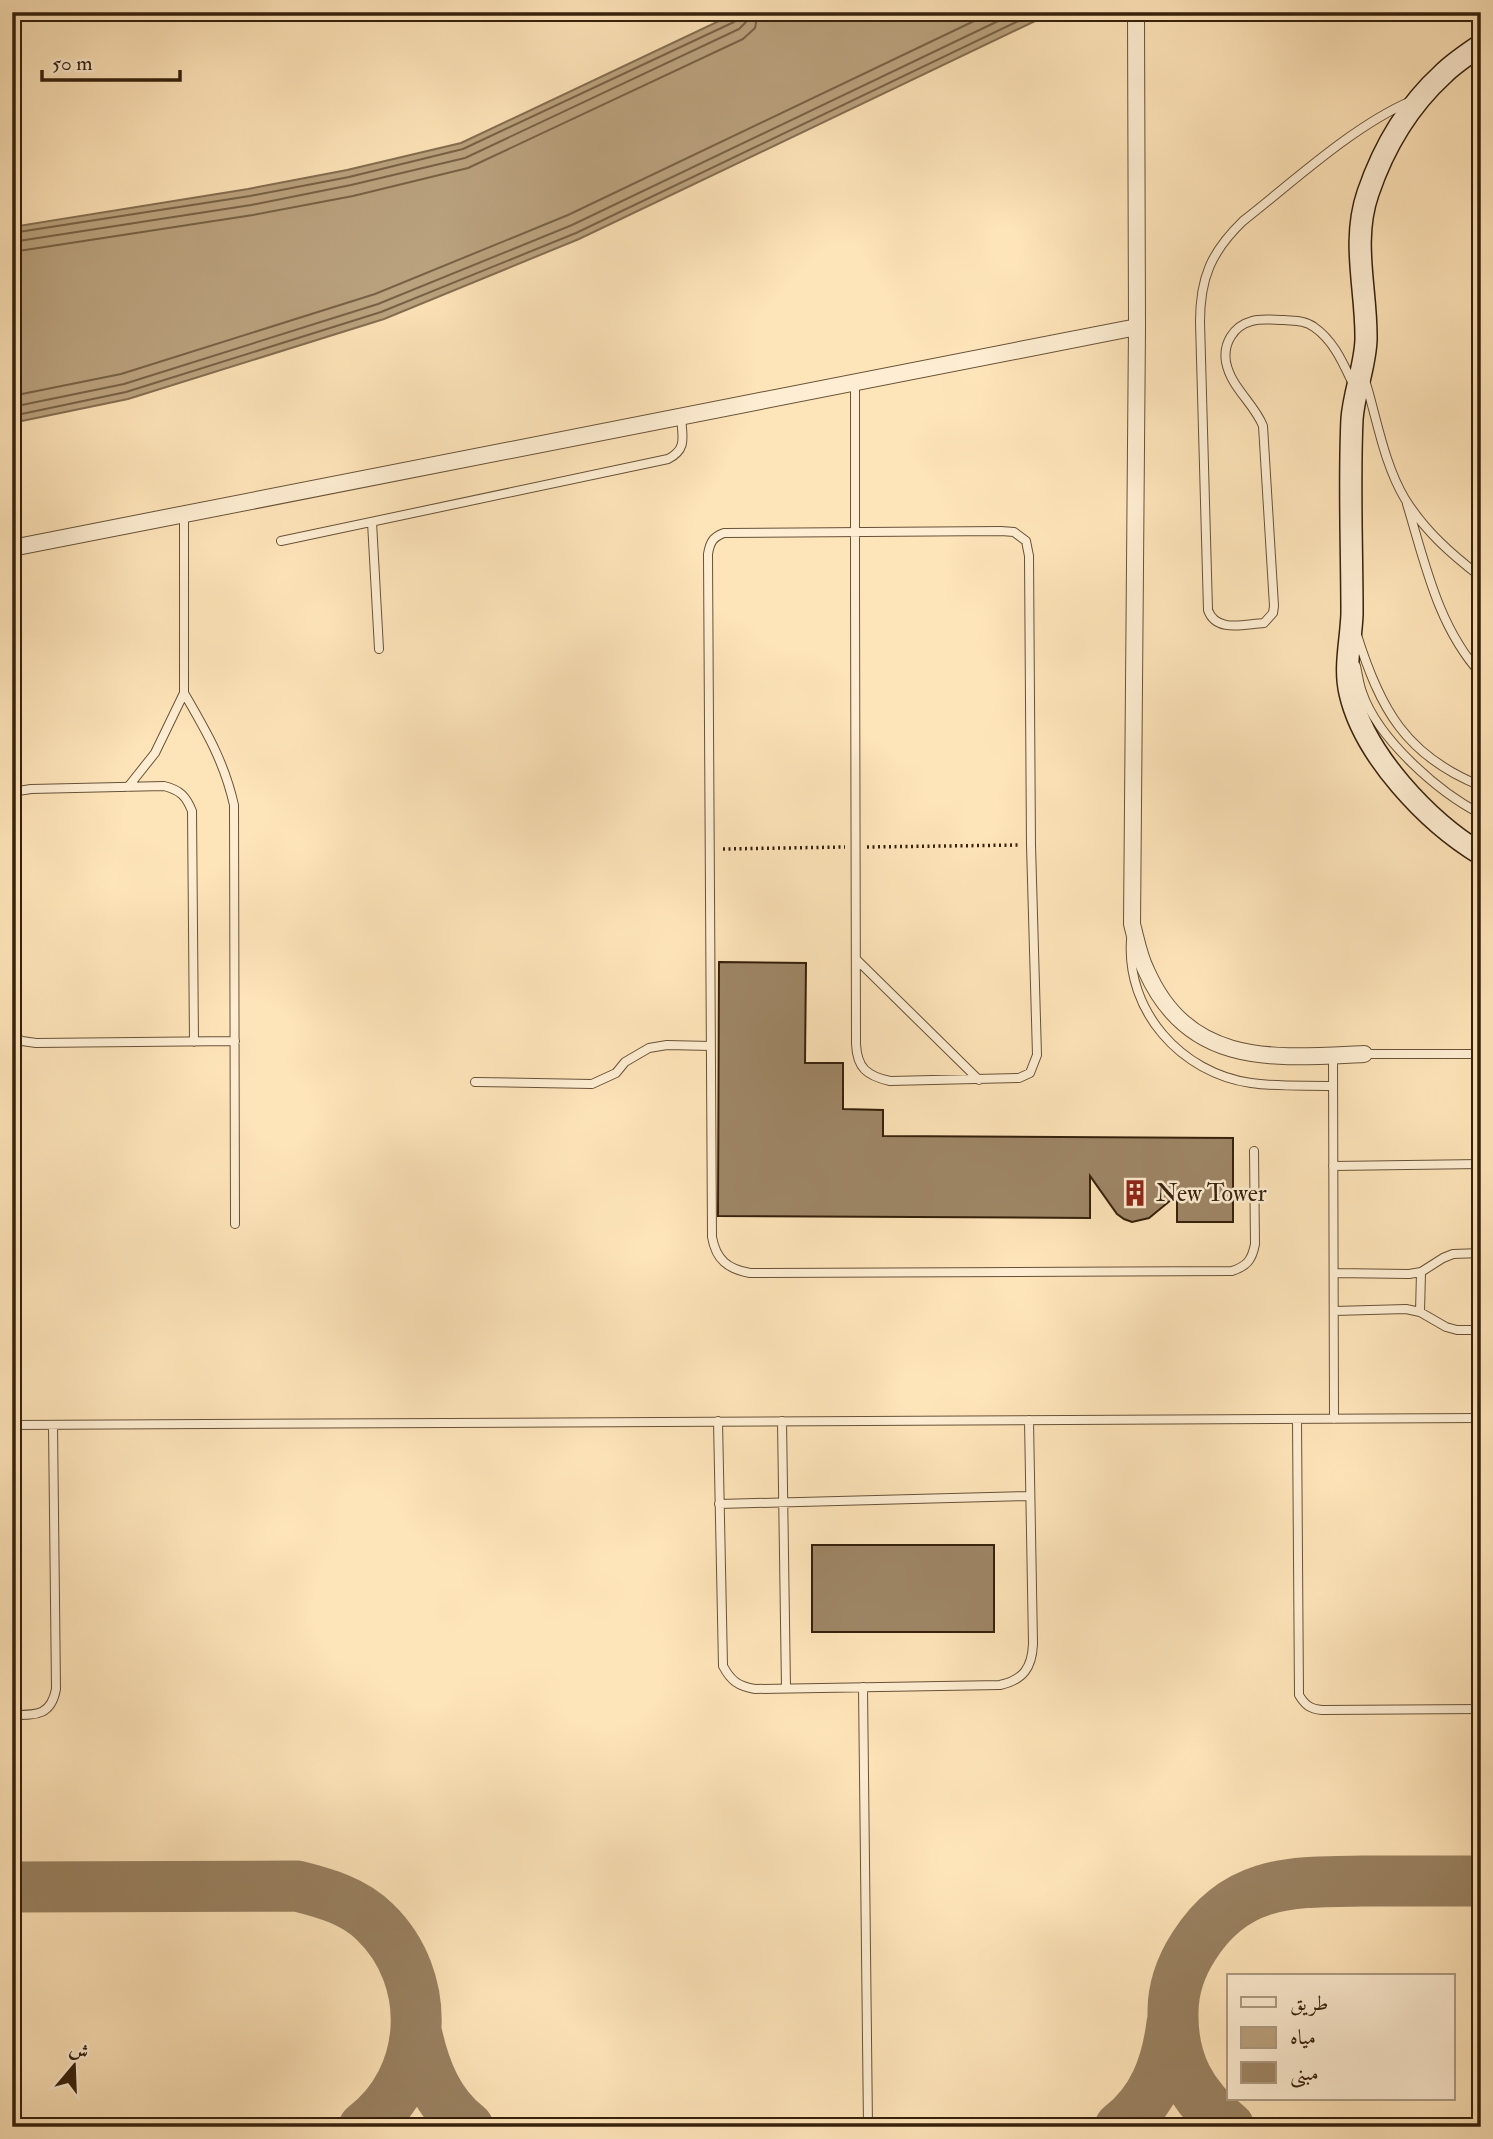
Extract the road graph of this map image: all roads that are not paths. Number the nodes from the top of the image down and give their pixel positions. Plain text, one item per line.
1 (1136, 12) edge
2 (1481, 45) edge
3 (1421, 97) junction
4 (1137, 327) junction
5 (1360, 380) junction
6 (855, 382) junction
7 (681, 416) junction
8 (1405, 498) junction
9 (184, 514) junction
10 (372, 522) junction
11 (855, 532) junction
12 (281, 541) dead end
13 (12, 548) edge
14 (1481, 576) edge
15 (1351, 629) junction
16 (379, 649) dead end
17 (1481, 674) edge
18 (184, 693) junction
19 (1409, 740) junction
20 (1399, 750) junction
21 (1481, 786) edge
22 (128, 787) junction
23 (12, 796) edge
24 (1481, 814) edge
25 (1481, 854) edge
26 (1132, 923) junction
27 (856, 959) junction
28 (12, 1035) edge
29 (235, 1041) junction
30 (194, 1042) junction
31 (711, 1046) junction
32 (1364, 1054) joint
33 (1481, 1054) edge
34 (1333, 1055) junction
35 (979, 1080) junction
36 (475, 1082) dead end
37 (1332, 1086) junction
38 (1254, 1151) dead end
39 (1481, 1164) edge
40 (1334, 1166) junction
41 (235, 1224) dead end
42 (1481, 1253) edge
43 (1421, 1272) junction
44 (1334, 1273) junction
45 (1334, 1311) junction
46 (1420, 1312) junction
47 (1481, 1330) edge
48 (1481, 1418) edge
49 (1334, 1419) junction
50 (1029, 1420) junction
51 (1297, 1420) junction
52 (718, 1421) junction
53 (782, 1421) junction
54 (12, 1425) edge
55 (53, 1425) junction
56 (1030, 1496) junction
57 (783, 1502) junction
58 (719, 1504) junction
59 (863, 1687) junction
60 (786, 1688) junction
61 (1481, 1709) edge
62 (12, 1715) edge
63 (868, 2127) edge

1 - 4 street
2 - 3 street
3 - 5 street
3 - 5 lane
4 - 6 street
4 - 26 street
5 - 8 lane
5 - 15 street
6 - 7 street
6 - 11 lane
7 - 9 street
7 - 10 lane
8 - 14 lane
8 - 17 lane
9 - 13 street
9 - 18 lane
10 - 12 lane
10 - 16 lane
11 - 27 lane
11 - 31 lane
11 - 35 lane
15 - 19 lane
15 - 20 lane
15 - 25 street
18 - 22 lane
18 - 29 lane
19 - 20 lane
19 - 21 lane
20 - 24 lane
22 - 23 lane
22 - 30 lane
26 - 34 street
26 - 37 lane
27 - 35 lane
27 - 35 lane
28 - 30 lane
29 - 30 lane
29 - 41 lane
31 - 36 lane
31 - 38 lane
32 - 33 lane
32 - 34 street
34 - 37 lane
37 - 40 lane
39 - 40 lane
40 - 44 lane
42 - 43 lane
43 - 44 lane
43 - 46 lane
44 - 45 lane
45 - 46 lane
45 - 49 lane
46 - 47 lane
48 - 49 lane
49 - 51 lane
50 - 51 lane
50 - 53 lane
50 - 56 lane
51 - 61 lane
52 - 53 lane
52 - 55 lane
52 - 58 lane
53 - 57 lane
54 - 55 lane
55 - 62 lane
56 - 57 lane
56 - 59 lane
57 - 58 lane
57 - 60 lane
58 - 60 lane
59 - 60 lane
59 - 63 lane

